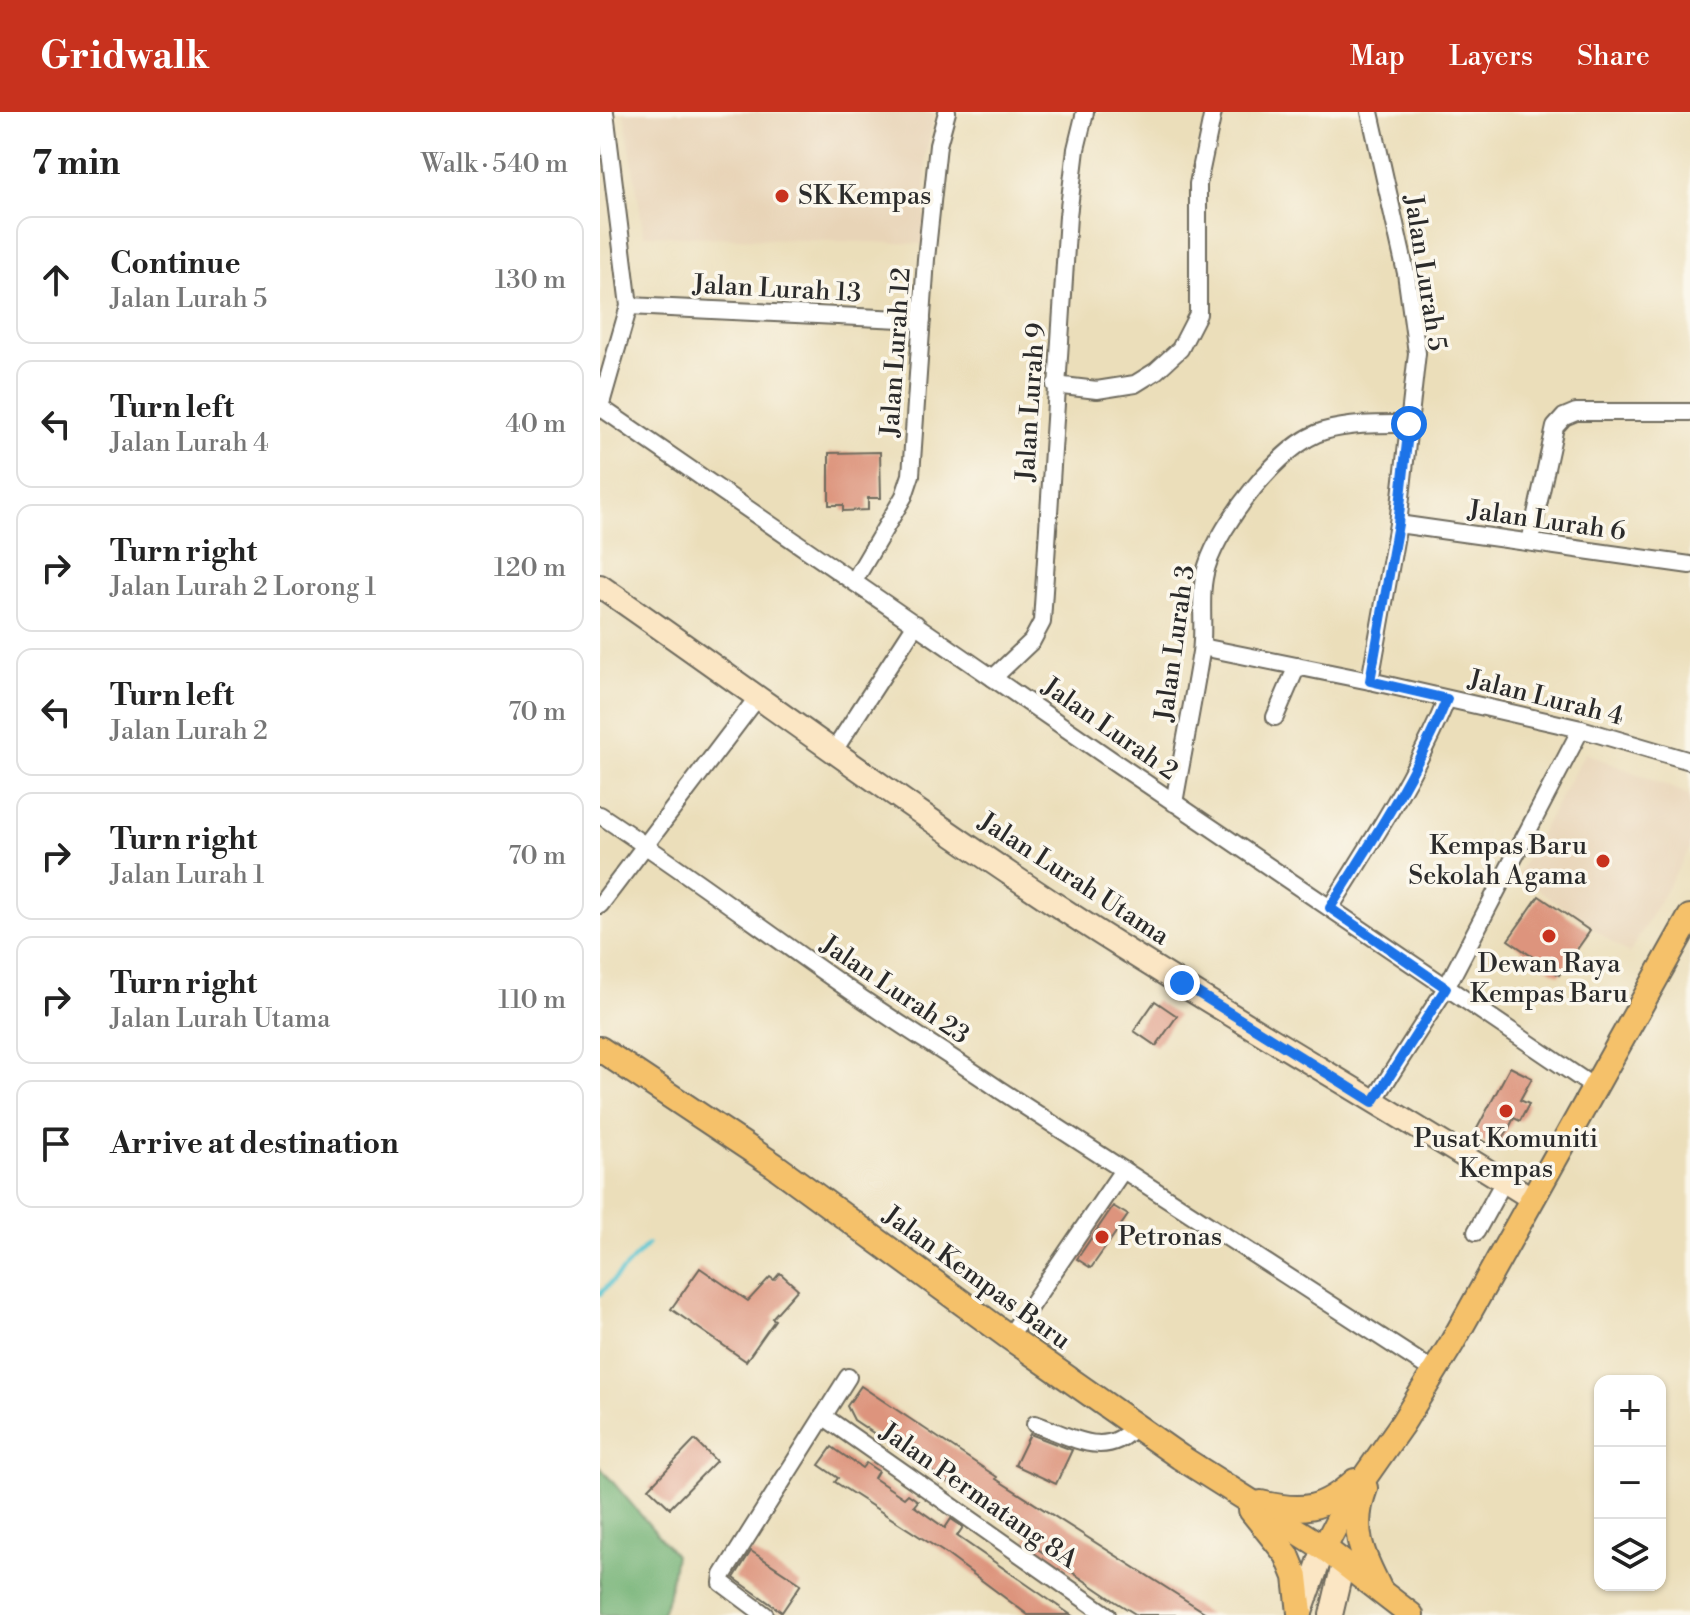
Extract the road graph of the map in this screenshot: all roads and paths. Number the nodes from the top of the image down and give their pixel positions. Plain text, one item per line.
1 (605, 112) edge
2 (947, 112) edge
3 (1085, 112) edge
4 (1213, 112) edge
5 (1370, 112) edge
6 (629, 306) junction
7 (922, 320) junction
8 (1055, 385) junction
9 (600, 407) edge
10 (1690, 412) edge
11 (1409, 424) junction
12 (1398, 524) junction
13 (1530, 542) junction
14 (1690, 565) edge
15 (854, 581) junction
16 (600, 586) edge
17 (916, 624) junction
18 (1202, 647) junction
19 (1297, 666) junction
20 (993, 678) junction
21 (1370, 681) junction
22 (757, 698) junction
23 (1447, 699) junction
24 (1275, 717) dead end
25 (1581, 729) junction
26 (833, 752) junction
27 (1690, 761) edge
28 (1174, 803) junction
29 (600, 815) edge
30 (645, 844) junction
31 (600, 905) edge
32 (1330, 908) junction
33 (1690, 917) edge
34 (1446, 988) junction
35 (600, 1049) edge
36 (1595, 1088) junction
37 (1373, 1102) junction
38 (1123, 1170) junction
39 (1504, 1181) junction
40 (1531, 1198) junction
41 (1476, 1232) dead end
42 (1009, 1337) junction
43 (1435, 1372) junction
44 (848, 1377) dead end
45 (823, 1416) junction
46 (1035, 1424) dead end
47 (1135, 1426) junction
48 (1374, 1463) junction
49 (1243, 1499) junction
50 (1333, 1556) junction
51 (1381, 1593) junction
52 (1300, 1614) edge
53 (765, 1615) edge
54 (1107, 1615) edge
55 (1331, 1615) edge
56 (1411, 1615) edge

1 - 6 street
2 - 7 street, Jalan Lurah 12
3 - 8 street, Jalan Lurah 9
4 - 8 street
5 - 11 street, Jalan Lurah 5
6 - 7 street, Jalan Lurah 13
6 - 9 street
7 - 15 street, Jalan Lurah 12
8 - 20 street, Jalan Lurah 9
9 - 15 street, Jalan Lurah 2
10 - 13 street
11 - 12 street, Jalan Lurah 5
11 - 18 street, Jalan Lurah 3
12 - 13 street, Jalan Lurah 6
12 - 21 street, Jalan Lurah 5
13 - 14 street, Jalan Lurah 6
15 - 17 street, Jalan Lurah 2
16 - 22 street, Jalan Lurah Utama
17 - 20 street, Jalan Lurah 2
17 - 26 street
18 - 19 street, Jalan Lurah 4
18 - 28 street, Jalan Lurah 3
19 - 21 street, Jalan Lurah 4
19 - 24 street
20 - 28 street, Jalan Lurah 2
21 - 23 street, Jalan Lurah 4
22 - 26 street, Jalan Lurah Utama
22 - 30 street
23 - 25 street, Jalan Lurah 4
23 - 32 street
25 - 27 street, Jalan Lurah 4
25 - 34 street
26 - 37 street, Jalan Lurah Utama
28 - 32 street, Jalan Lurah 2
29 - 30 street, Jalan Lurah 23
30 - 31 street
30 - 38 street, Jalan Lurah 23
32 - 34 street, Jalan Lurah 2
33 - 36 main road
34 - 36 street, Jalan Lurah 2
34 - 37 street
35 - 42 main road, Jalan Kempas Baru
36 - 40 main road
37 - 39 street, Jalan Lurah Utama
38 - 42 street
38 - 43 street, Jalan Lurah 23
39 - 40 street, Jalan Lurah Utama
39 - 41 street
40 - 43 main road
42 - 47 main road, Jalan Kempas Baru
43 - 48 main road
44 - 45 street
45 - 53 street
45 - 54 street, Jalan Permatang 8A
46 - 47 street
47 - 49 main road, Jalan Kempas Baru
48 - 49 main road
48 - 50 main road
48 - 51 main road
49 - 50 main road, Jalan Kempas Baru
49 - 52 main road
50 - 51 main road, Jalan Kempas Baru
50 - 52 street
50 - 55 street
51 - 56 main road, Jalan Kempas Baru

